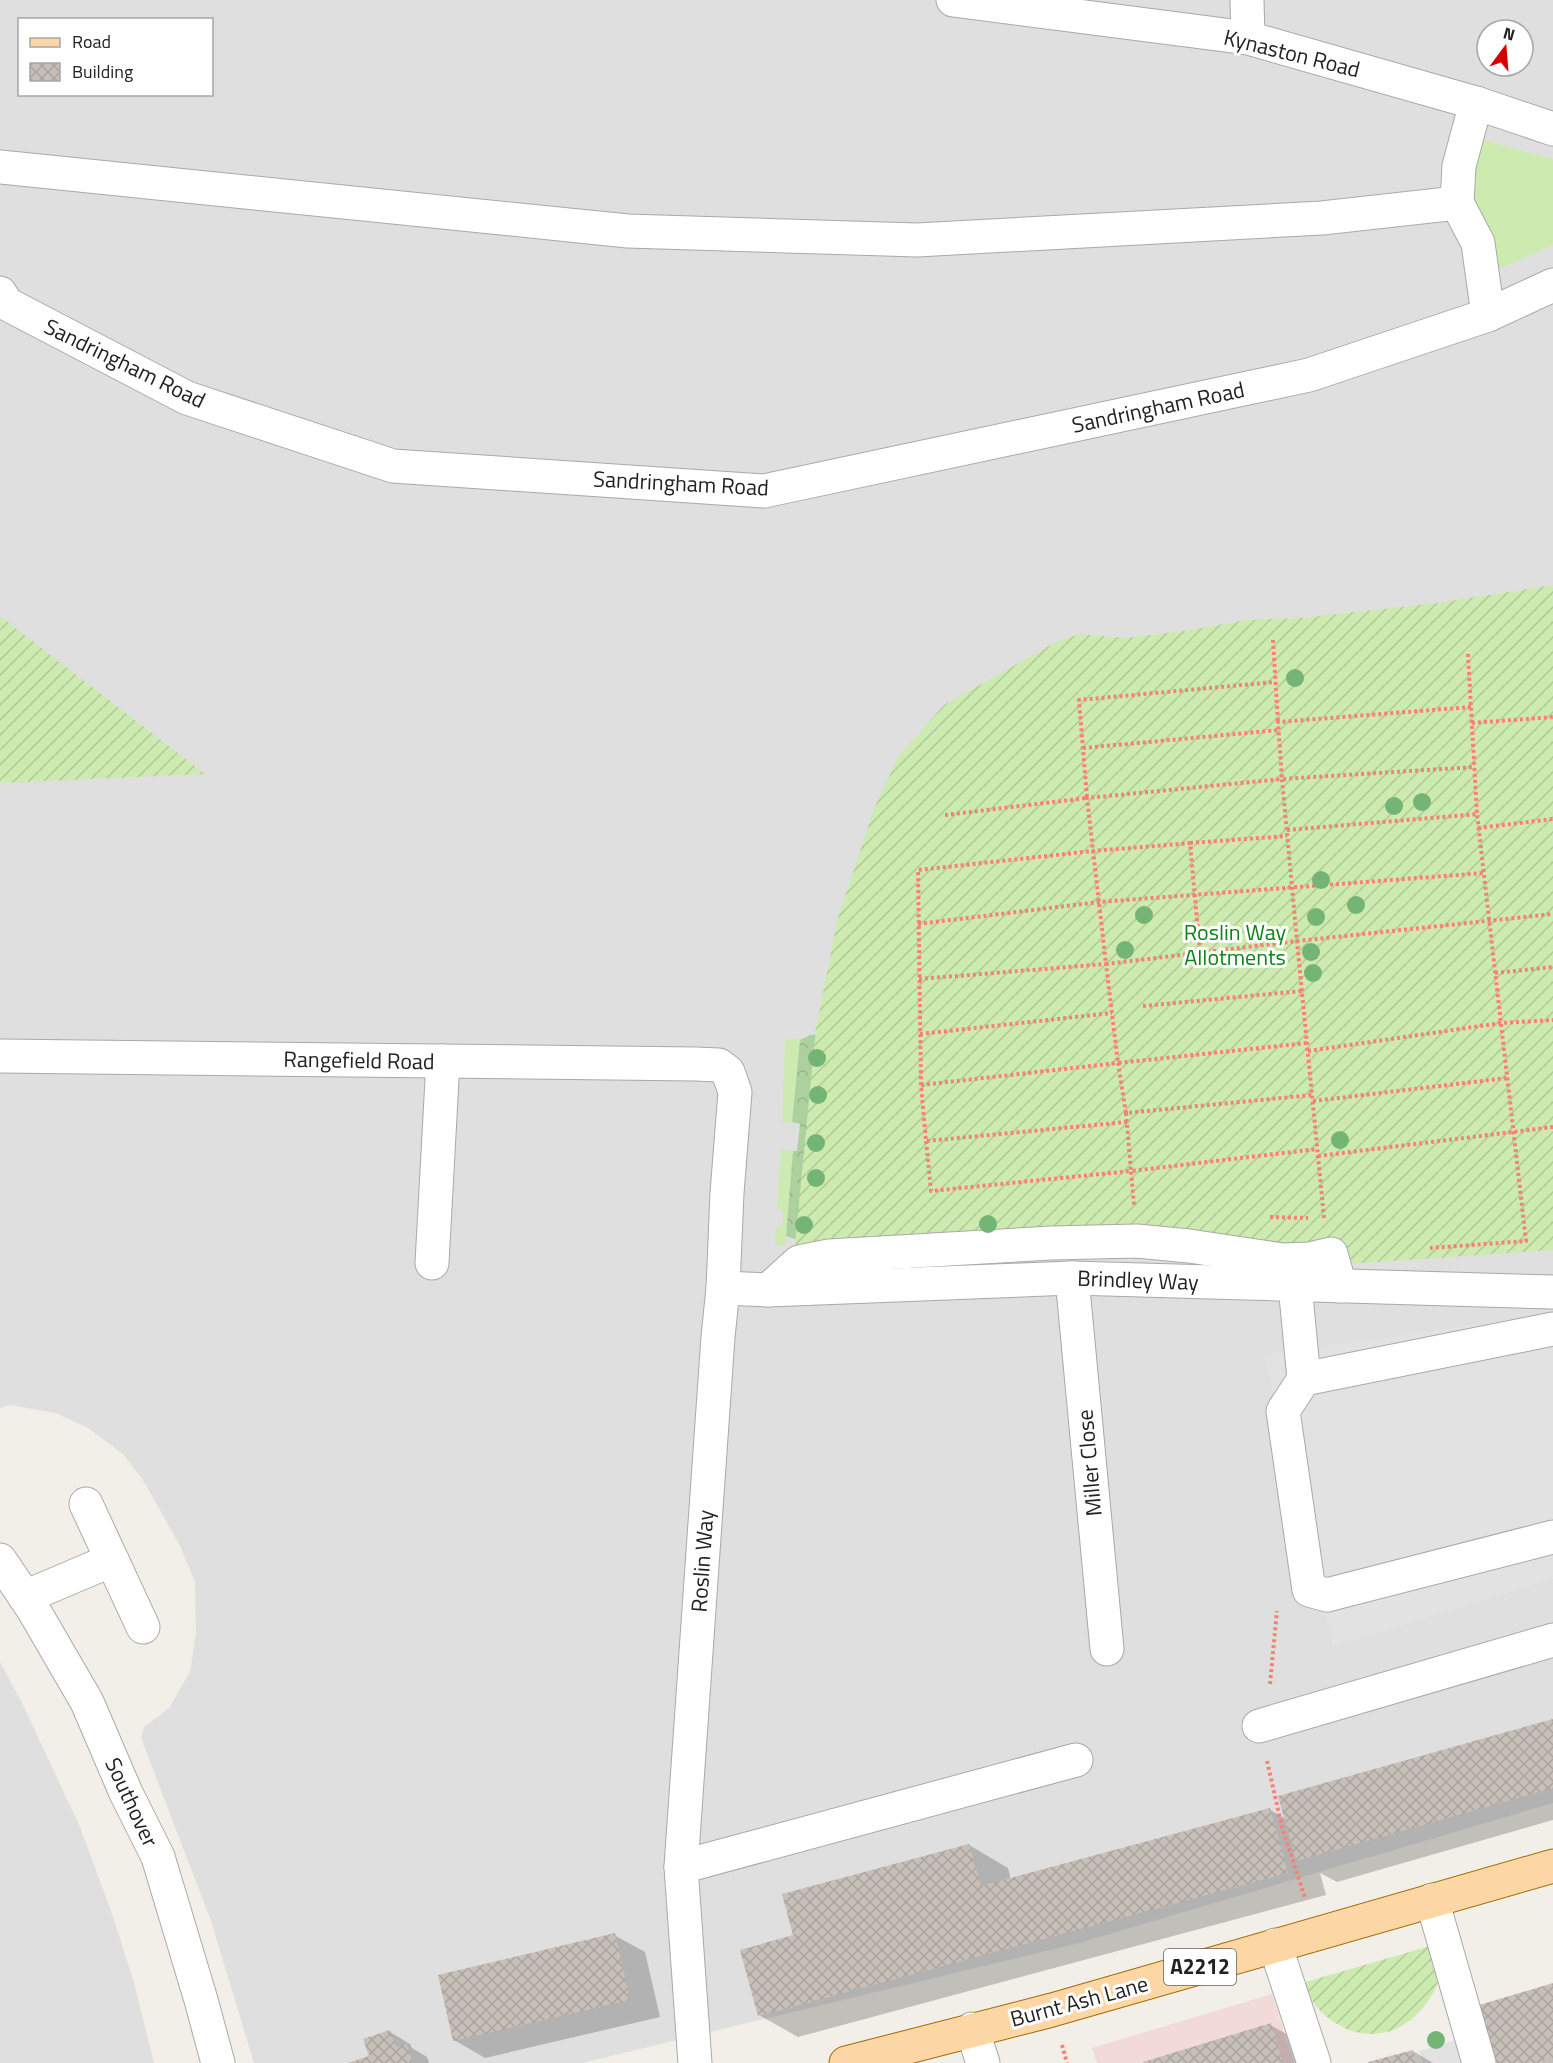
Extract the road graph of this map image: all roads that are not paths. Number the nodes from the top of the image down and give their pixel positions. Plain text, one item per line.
1 (952, 0) edge
2 (1247, 0) edge
3 (1248, 38) junction
4 (1476, 103) junction
5 (1553, 129) edge
6 (0, 167) edge
7 (1457, 203) junction
8 (1553, 285) edge
9 (0, 293) edge
10 (1488, 315) junction
11 (0, 1056) edge
12 (443, 1061) junction
13 (719, 1065) joint
14 (432, 1263) dead end
15 (1072, 1278) junction
16 (1295, 1285) junction
17 (1340, 1286) junction
18 (723, 1288) junction
19 (768, 1290) junction
20 (1553, 1292) edge
21 (1553, 1329) edge
22 (1304, 1379) junction
23 (86, 1504) dead end
24 (1553, 1537) edge
25 (0, 1560) edge
26 (112, 1560) junction
27 (25, 1597) junction
28 (143, 1627) dead end
29 (1553, 1640) edge
30 (1107, 1649) dead end
31 (1259, 1726) road end
32 (1076, 1760) dead end
33 (1553, 1866) edge
34 (681, 1867) junction
35 (1432, 1900) junction
36 (1275, 1945) junction
37 (972, 2030) junction
38 (218, 2063) edge
39 (695, 2063) edge
40 (846, 2063) edge
41 (983, 2063) edge
42 (1314, 2063) edge
43 (1479, 2063) edge

1 - 3 street, Kynaston Road
2 - 3 street
3 - 4 street, Kynaston Road
4 - 5 street, Kynaston Road
4 - 7 street
6 - 7 street
7 - 10 street
8 - 10 street, Sandringham Road
9 - 10 street, Sandringham Road
11 - 12 street, Rangefield Road
12 - 13 street, Rangefield Road
12 - 14 street
13 - 18 street, Roslin Way
15 - 16 street, Brindley Way
15 - 19 street, Brindley Way
15 - 30 street, Miller Close
16 - 17 street, Brindley Way
16 - 22 street
17 - 19 street
17 - 20 street, Brindley Way
18 - 19 street, Brindley Way
18 - 34 street, Roslin Way
21 - 22 street
22 - 24 street
23 - 26 street
25 - 27 street, Southover
26 - 27 street
26 - 28 street
27 - 38 street, Southover
29 - 31 street
32 - 34 street
33 - 35 main road, Burnt Ash Lane / A2212
34 - 39 street, Roslin Way
35 - 36 main road, Burnt Ash Lane / A2212
35 - 43 street
36 - 37 main road, Burnt Ash Lane / A2212
36 - 42 street
37 - 40 main road, Burnt Ash Lane / A2212
37 - 41 street

